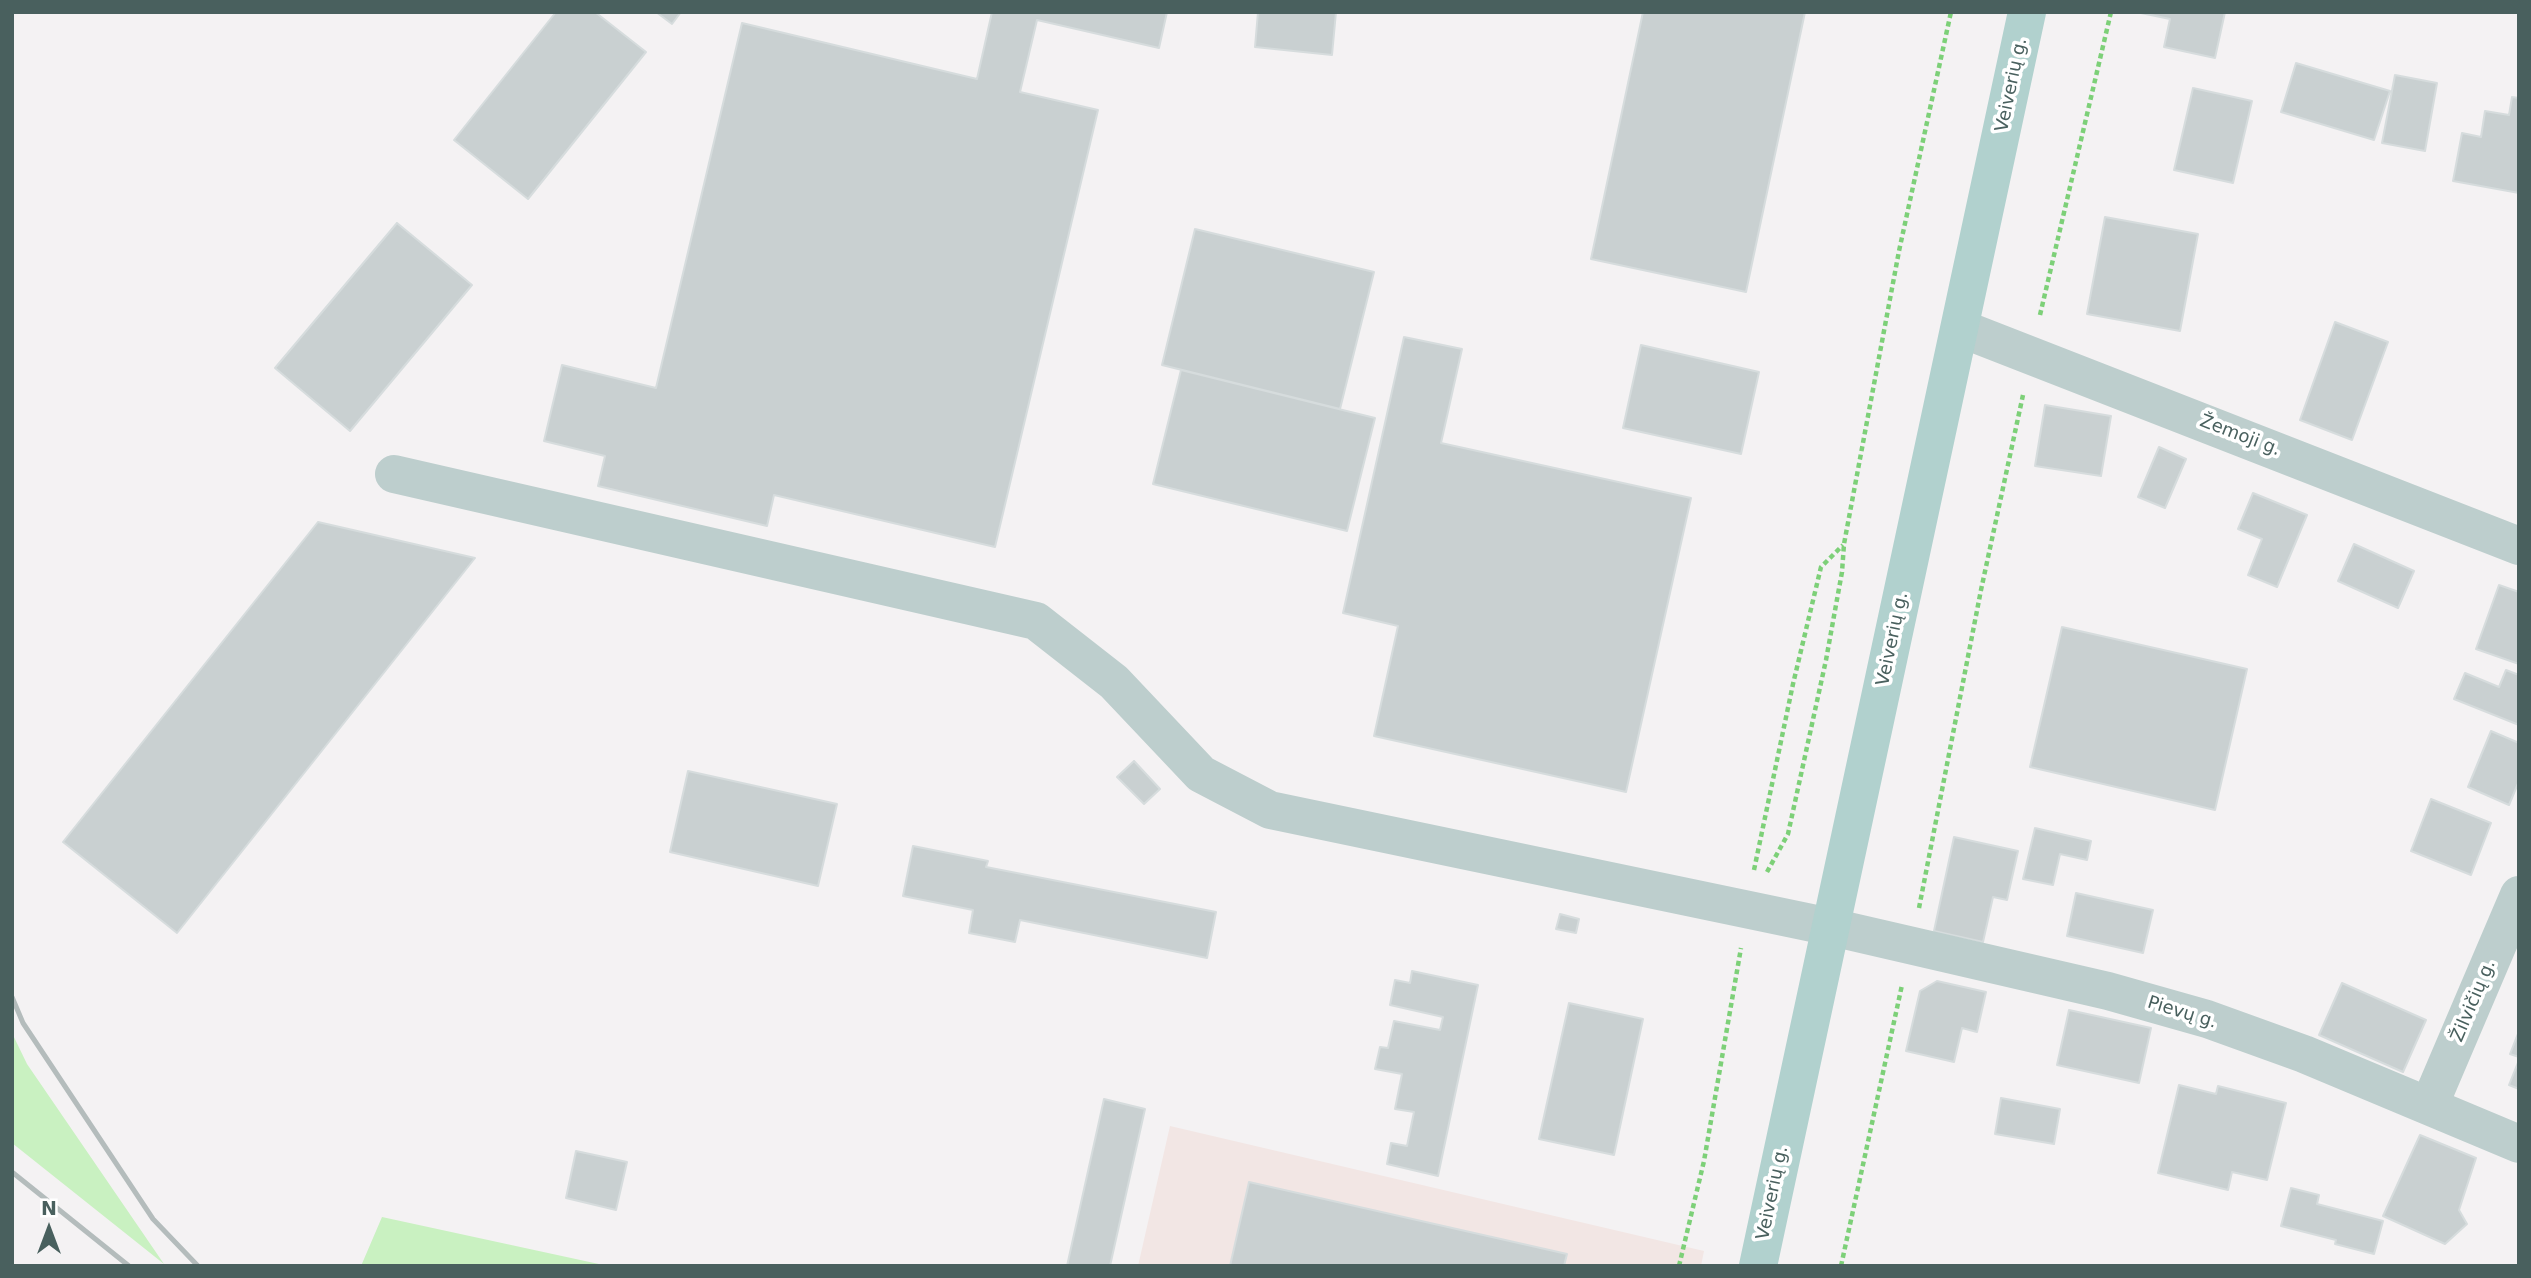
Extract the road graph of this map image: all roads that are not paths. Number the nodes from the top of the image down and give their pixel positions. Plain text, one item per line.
1 (2027, 12) edge
2 (1960, 328) junction
3 (394, 474) dead end
4 (2519, 546) edge
5 (2519, 895) edge
6 (1831, 927) junction
7 (2429, 1106) junction
8 (2519, 1144) edge
9 (1758, 1266) edge

1 - 2 main road, Veiverių g.
2 - 4 street, Žemoji g.
2 - 6 main road, Veiverių g.
3 - 6 street, Pievų g.
5 - 7 street, Žilvičių g.
6 - 7 street, Pievų g.
6 - 9 main road, Veiverių g.
7 - 8 street, Pievų g.

